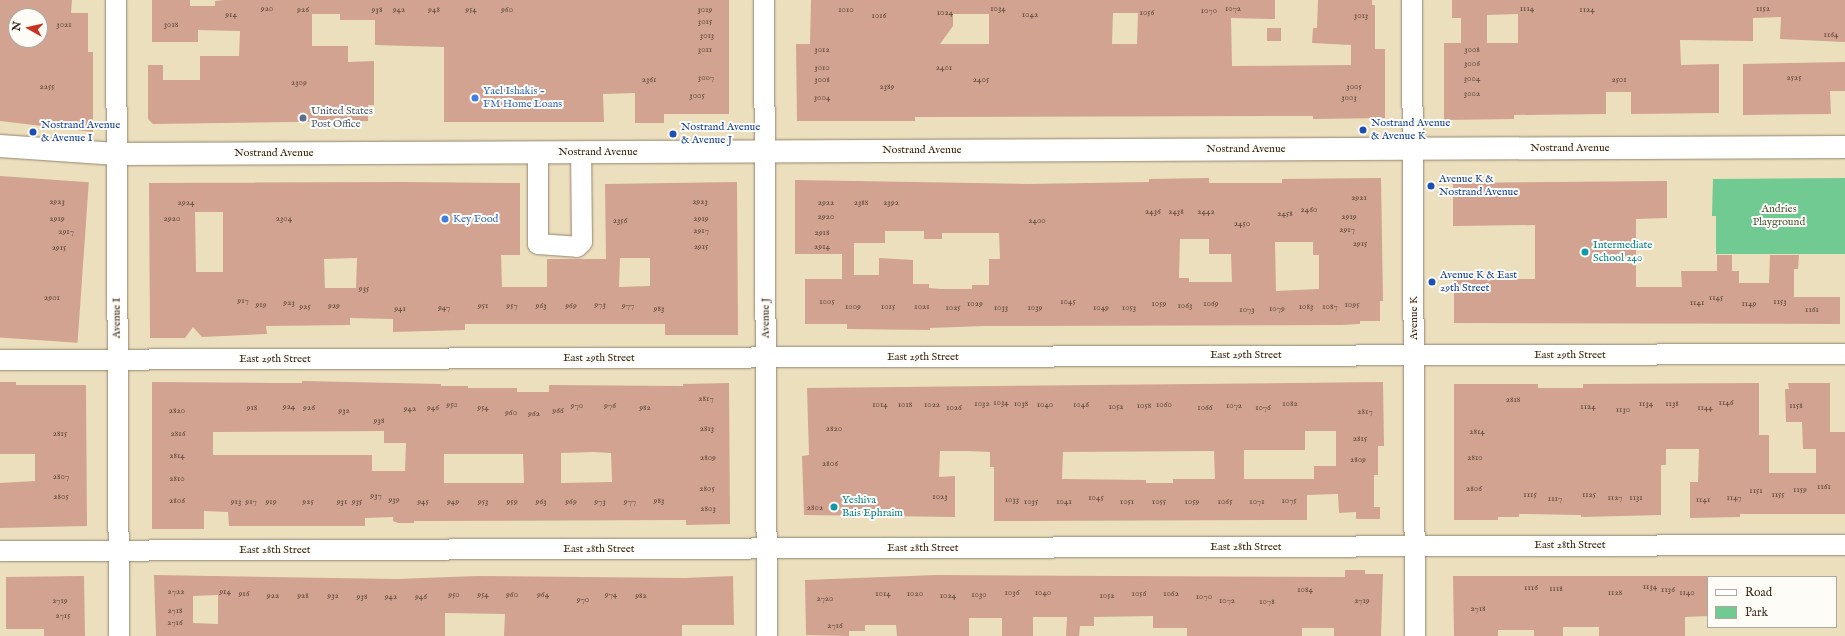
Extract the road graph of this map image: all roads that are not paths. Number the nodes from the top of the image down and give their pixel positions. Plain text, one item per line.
1 (116, 0) edge
2 (764, 0) edge
3 (1412, 0) edge
4 (0, 146) edge
5 (1845, 147) edge
6 (1413, 148) junction
7 (765, 151) junction
8 (538, 152) junction
9 (581, 152) junction
10 (117, 154) junction
11 (1845, 354) edge
12 (1414, 355) junction
13 (766, 357) junction
14 (118, 359) junction
15 (0, 360) edge
16 (1845, 545) edge
17 (1414, 546) junction
18 (766, 549) junction
19 (0, 551) edge
20 (118, 551) junction
21 (119, 636) edge
22 (766, 636) edge
23 (1415, 636) edge

1 - 10 street, Avenue I
2 - 7 street, Avenue J
3 - 6 street, Avenue K
4 - 10 main road, Nostrand Avenue
5 - 6 main road, Nostrand Avenue
6 - 7 main road, Nostrand Avenue
6 - 12 street, Avenue K
7 - 9 main road, Nostrand Avenue
7 - 13 street, Avenue J
8 - 9 main road, Nostrand Avenue
8 - 9 street
8 - 10 main road, Nostrand Avenue
10 - 14 street, Avenue I
11 - 12 street, East 29th Street
12 - 13 street, East 29th Street
12 - 17 street, Avenue K
13 - 14 street, East 29th Street
13 - 18 street, Avenue J
14 - 15 street, East 29th Street
14 - 20 street, Avenue I
16 - 17 street, East 28th Street
17 - 18 street, East 28th Street
17 - 23 street, Avenue K
18 - 20 street, East 28th Street
18 - 22 street, Avenue J
19 - 20 street, East 28th Street
20 - 21 street, Avenue I

